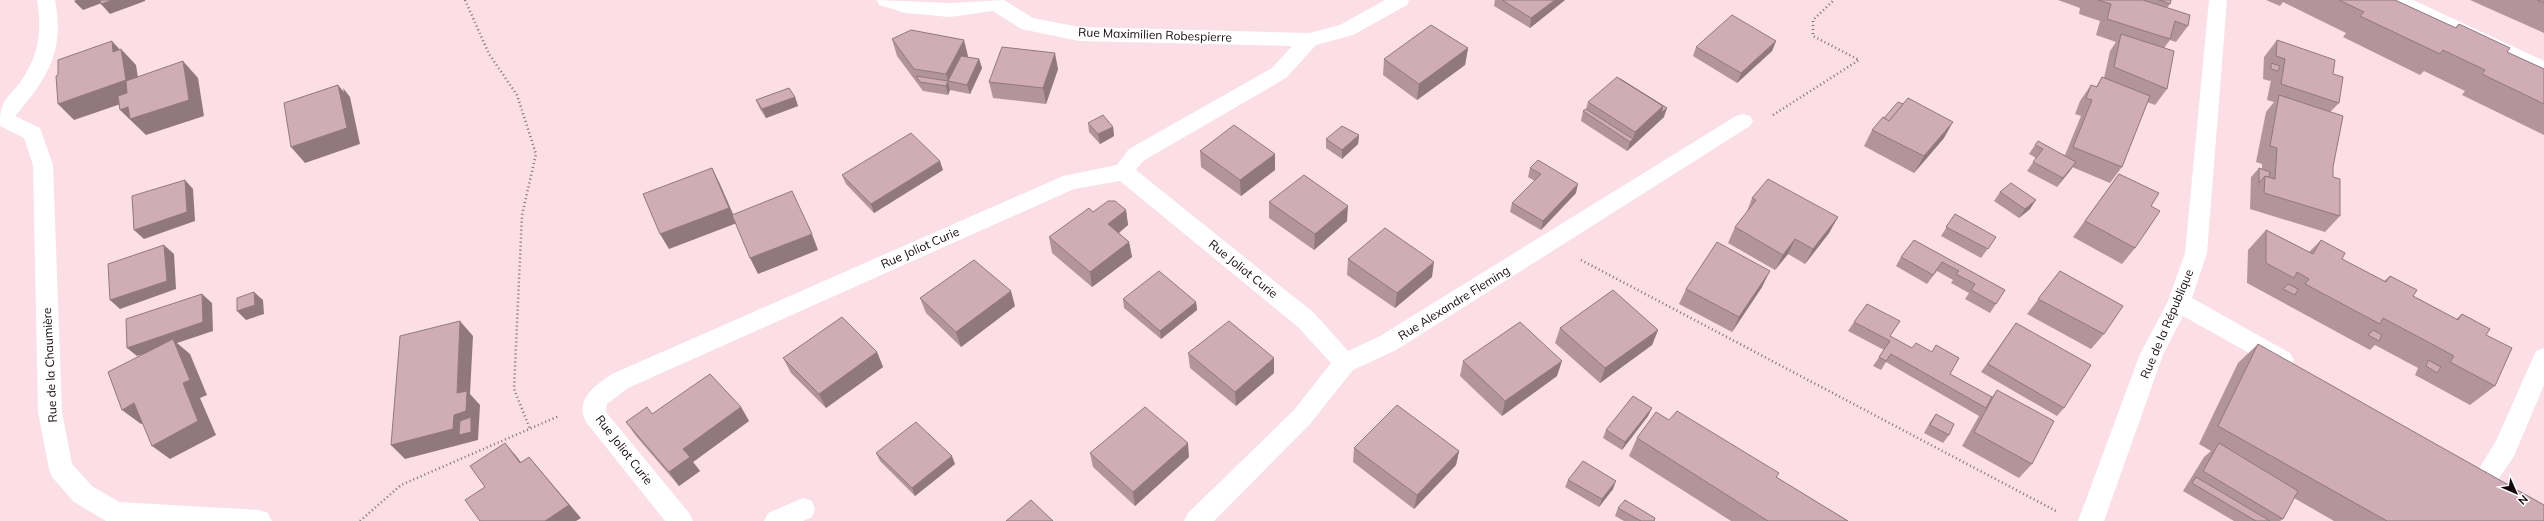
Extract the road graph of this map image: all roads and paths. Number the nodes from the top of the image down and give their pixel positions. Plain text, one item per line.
1 (46, 0) edge
2 (465, 0) edge
3 (886, 0) edge
4 (1400, 0) edge
5 (1834, 0) edge
6 (2218, 0) edge
7 (2397, 0) edge
8 (996, 2) edge
9 (1309, 40) junction
10 (2544, 69) edge
11 (1, 117) edge
12 (1743, 121) joint
13 (1124, 172) junction
14 (1550, 244) junction
15 (2179, 302) junction
16 (2544, 358) edge
17 (1345, 363) junction
18 (2300, 370) edge
19 (596, 399) junction
20 (530, 429) junction
21 (2466, 463) edge
22 (803, 509) dead end
23 (2060, 514) dead end
24 (258, 521) edge
25 (360, 521) edge
26 (680, 521) edge
27 (777, 521) edge
28 (1197, 521) edge
29 (2091, 521) edge

1 - 11 street
2 - 20 path
3 - 8 street, Rue Maximilien Robespierre
4 - 9 street, Rue Maximilien Robespierre
5 - 12 path
6 - 15 street, Rue de la République
7 - 10 street
8 - 9 street, Rue Maximilien Robespierre
9 - 13 street
11 - 24 street, Rue de la Chaumière
12 - 14 street, Rue Alexandre Fleming
13 - 17 street, Rue Joliot Curie
13 - 19 street, Rue Joliot Curie
14 - 17 street, Rue Alexandre Fleming
14 - 23 path
15 - 18 street
15 - 29 street, Rue de la République
16 - 21 street
17 - 28 street, Rue Alexandre Fleming
19 - 20 path
19 - 26 street, Rue Joliot Curie
20 - 25 path
22 - 27 street

